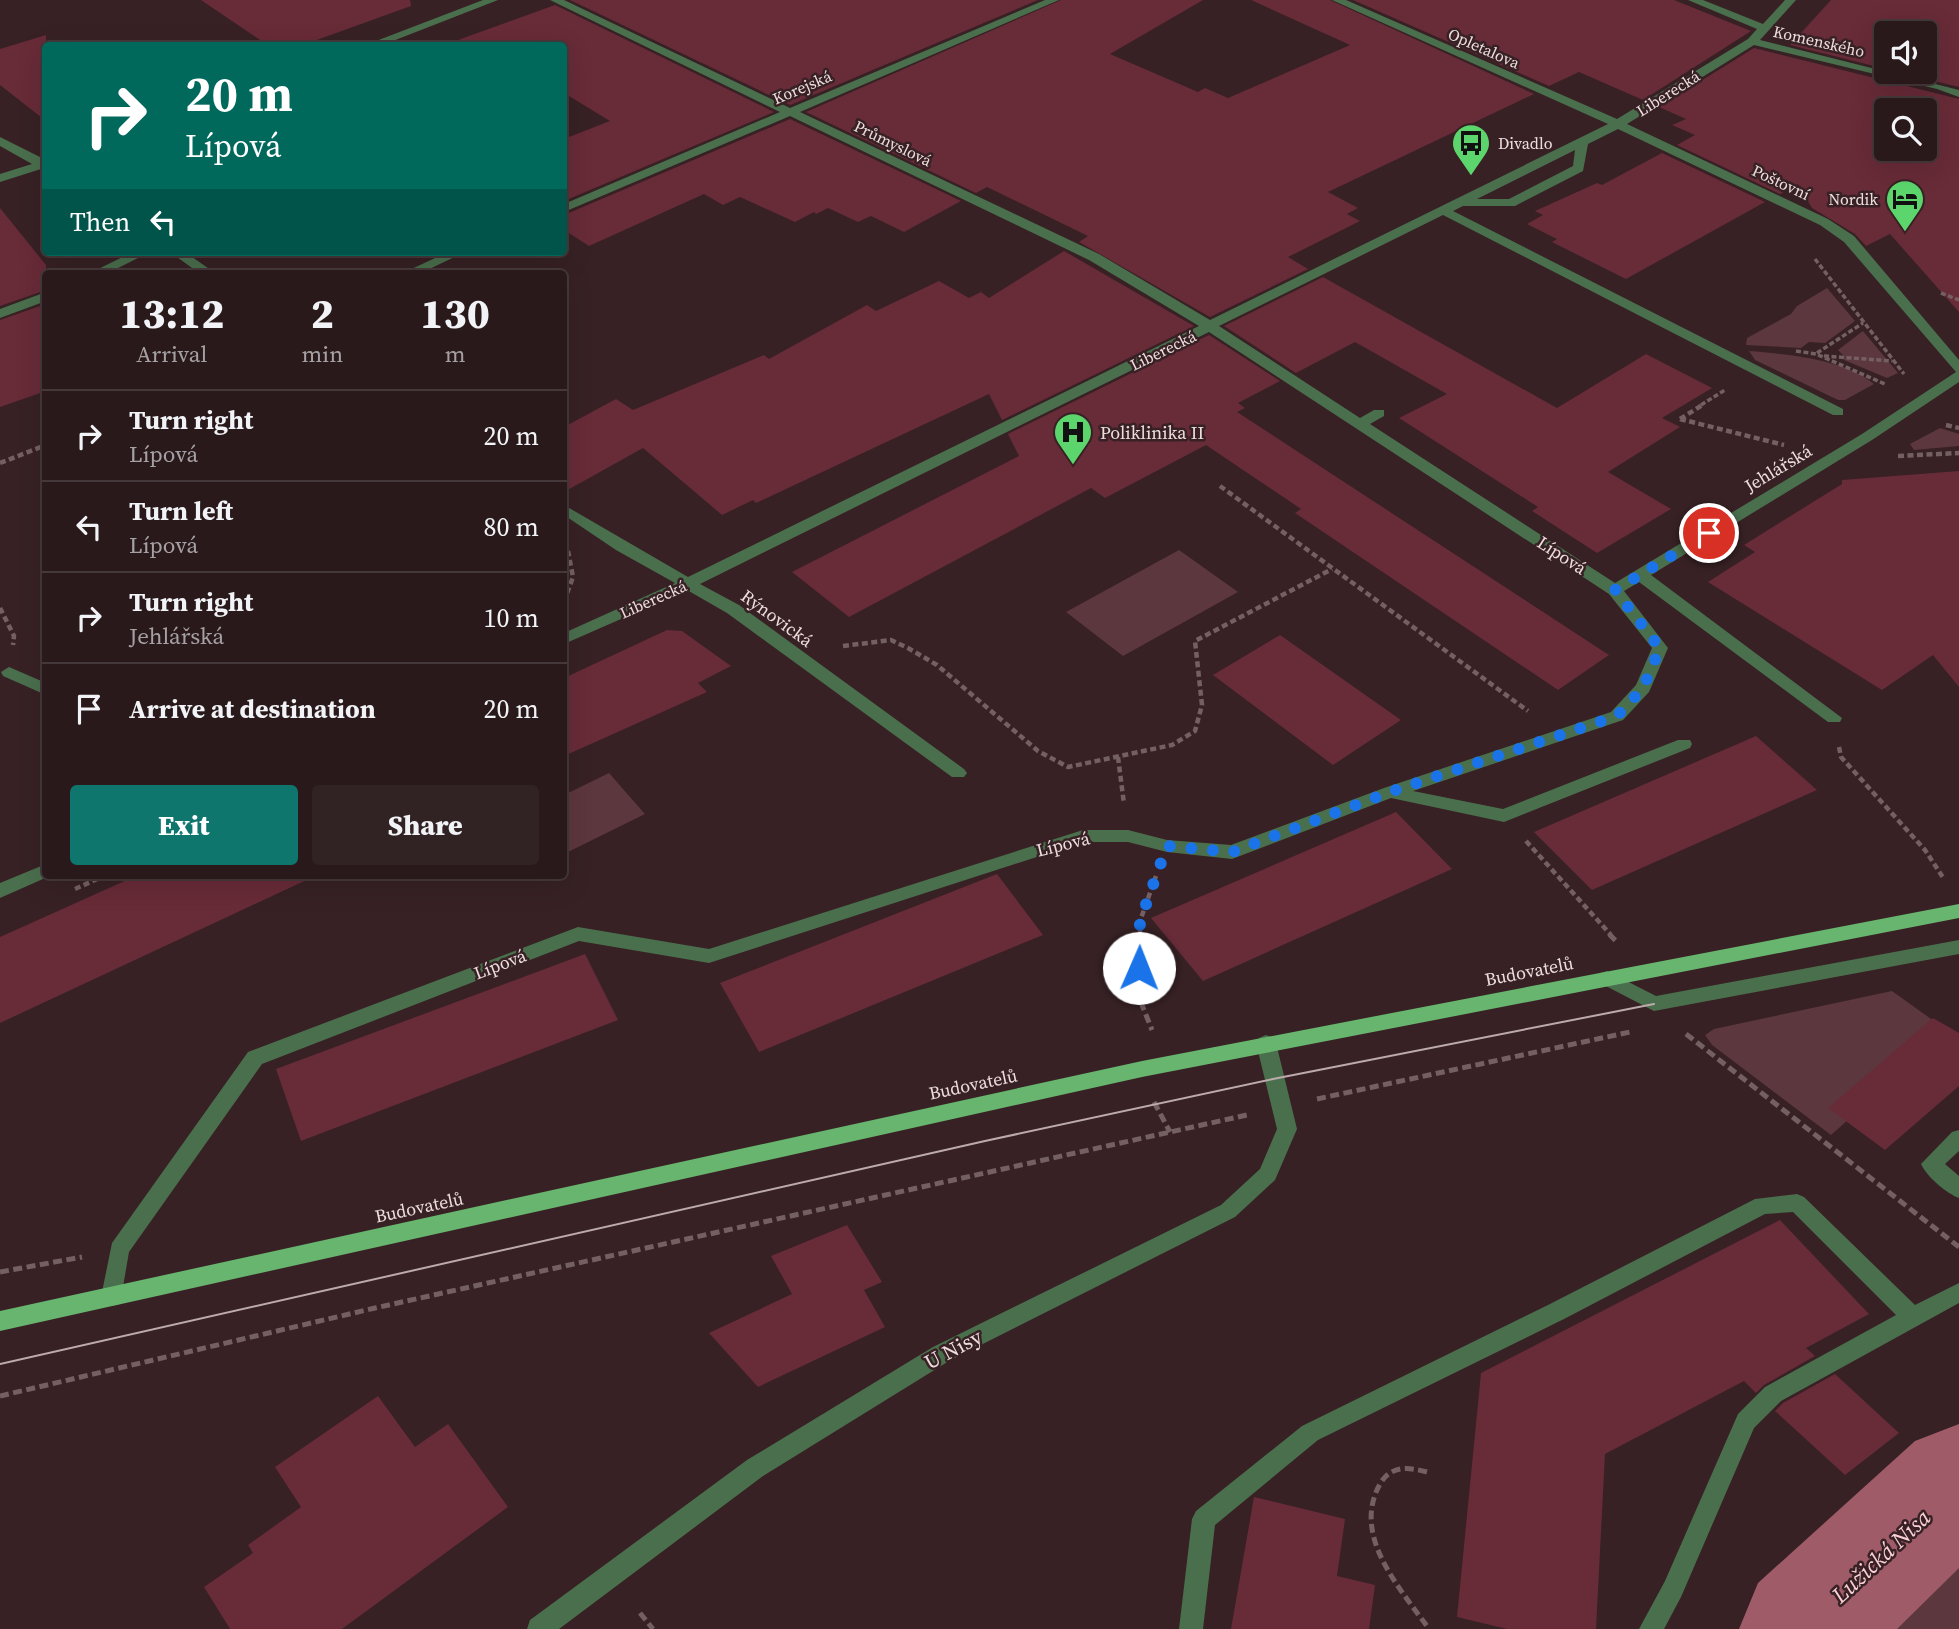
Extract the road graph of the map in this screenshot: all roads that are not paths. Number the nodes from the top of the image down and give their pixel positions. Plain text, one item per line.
1 (494, 0) edge
2 (555, 0) edge
3 (1054, 0) edge
4 (1337, 0) edge
5 (1693, 0) edge
6 (1791, 0) edge
7 (1764, 28) junction
8 (1752, 41) junction
9 (379, 42) edge
10 (1874, 68) edge
11 (1931, 84) edge
12 (1959, 94) edge
13 (790, 111) junction
14 (1618, 124) junction
15 (0, 141) edge
16 (1582, 142) junction
17 (42, 163) edge
18 (42, 166) edge
19 (0, 178) edge
20 (1463, 202) junction
21 (567, 207) edge
22 (1444, 211) junction
23 (135, 256) edge
24 (182, 256) edge
25 (450, 256) edge
26 (104, 270) edge
27 (203, 270) edge
28 (417, 270) edge
29 (42, 298) edge
30 (0, 314) edge
31 (1210, 327) junction
32 (1959, 369) edge
33 (1959, 376) edge
34 (1838, 412) road end
35 (1379, 413) dead end
36 (1359, 424) junction
37 (567, 511) edge
38 (1640, 575) junction
39 (689, 583) junction
40 (1615, 590) junction
41 (567, 638) edge
42 (9, 671) road end
43 (42, 688) edge
44 (1834, 718) road end
45 (1684, 744) dead end
46 (958, 773) dead end
47 (1390, 792) junction
48 (42, 872) edge
49 (0, 891) edge
50 (1959, 911) edge
51 (1959, 947) edge
52 (1607, 978) junction
53 (1266, 1043) junction
54 (1959, 1138) edge
55 (1959, 1189) edge
56 (1959, 1292) edge
57 (112, 1297) junction
58 (1912, 1317) junction
59 (0, 1321) edge
60 (539, 1629) edge
61 (1191, 1629) edge
62 (1651, 1629) edge

1 - 9 street
2 - 13 street, Průmyslová
3 - 13 street, Korejská
4 - 14 street, Opletalova
5 - 7 street
6 - 7 street, Liberecká
7 - 8 street, Liberecká
8 - 10 street, Komenského
8 - 14 street, Liberecká
11 - 12 street, Komenského
13 - 21 street, Korejská
13 - 31 street, Průmyslová
14 - 16 street, Liberecká
14 - 32 street, Poštovní
15 - 17 street
16 - 20 street, Liberecká
16 - 20 street
18 - 19 street
20 - 22 street, Liberecká
22 - 31 street, Liberecká
22 - 34 street
23 - 26 street
24 - 27 street
25 - 28 street
29 - 30 street
31 - 36 street, Lípová
31 - 39 street, Liberecká
33 - 38 street, Jehlářská
35 - 36 street
36 - 40 street, Lípová
37 - 39 street, Rýnovická
38 - 40 street, Jehlářská
38 - 44 street
39 - 41 street, Liberecká
39 - 46 street, Rýnovická
40 - 47 street, Lípová
42 - 43 street
45 - 47 street
47 - 57 street, Lípová
48 - 49 street
50 - 52 main road, Budovatelů
51 - 52 street
52 - 53 main road, Budovatelů
53 - 57 main road, Budovatelů
53 - 60 street, U Nisy
54 - 55 street
56 - 58 street
57 - 59 main road, Budovatelů
58 - 61 street
58 - 62 street

